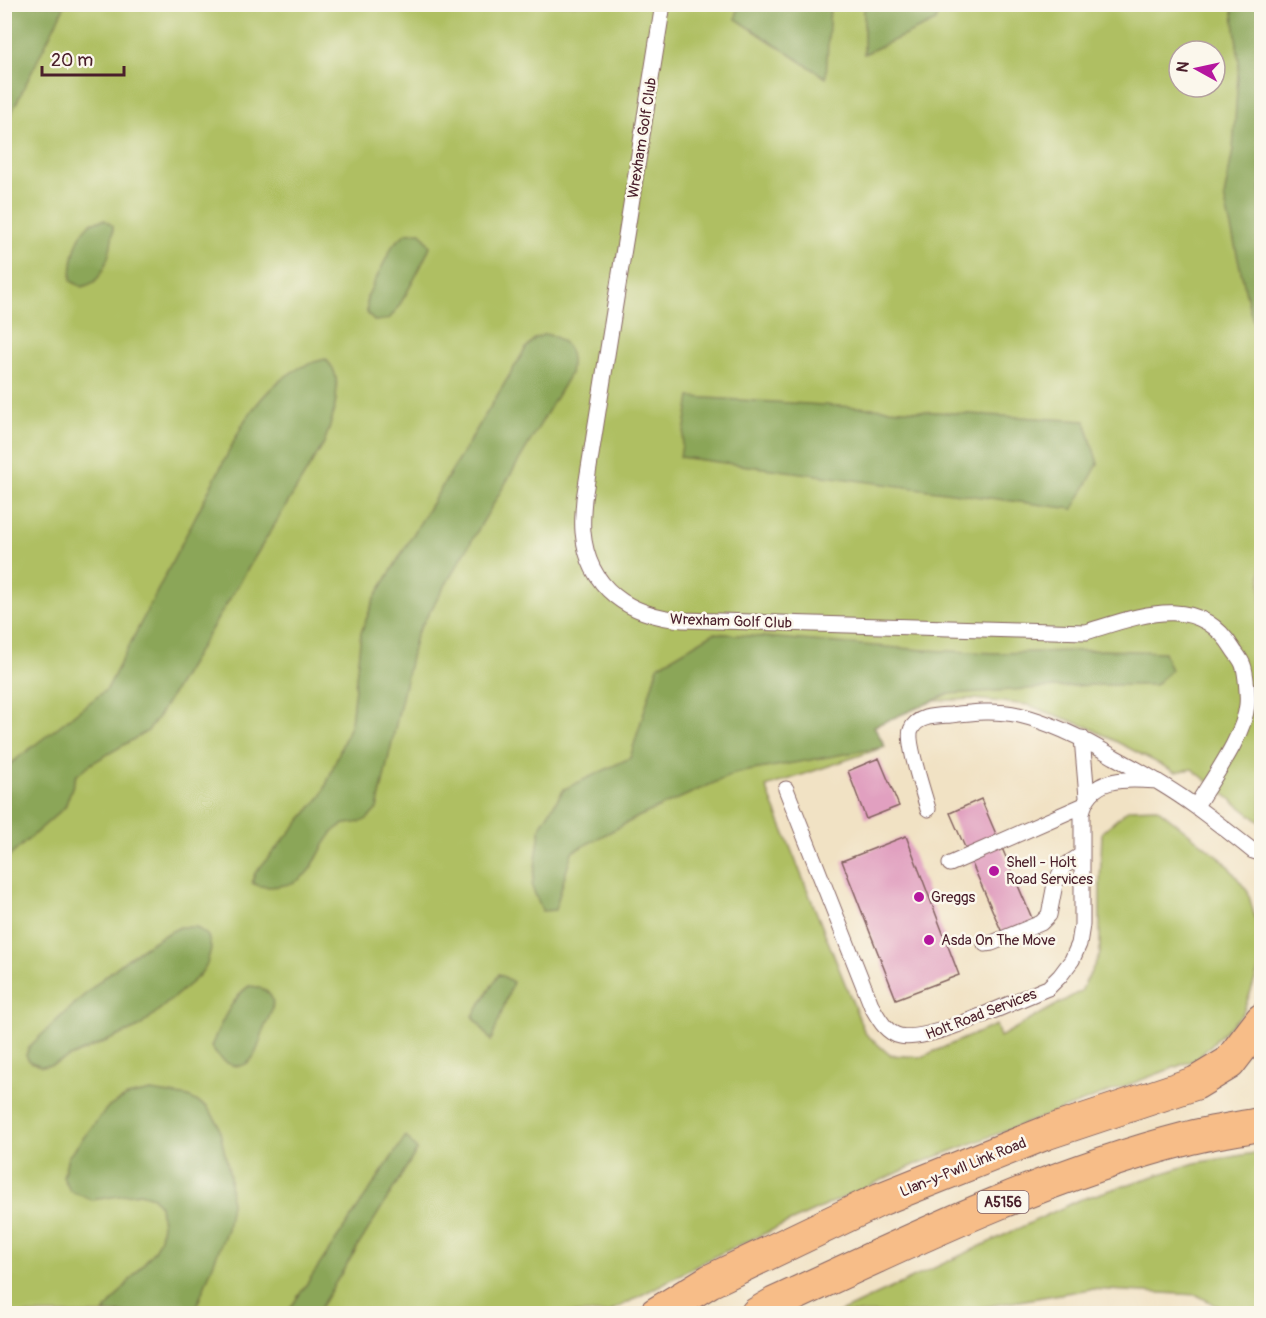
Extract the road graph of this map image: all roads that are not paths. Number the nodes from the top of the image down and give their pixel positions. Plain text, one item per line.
1 (663, 4) edge
2 (1082, 738) junction
3 (1157, 781) junction
4 (786, 789) dead end
5 (1085, 801) junction
6 (1196, 806) junction
7 (928, 809) dead end
8 (1257, 853) edge
9 (1081, 855) junction
10 (950, 864) dead end
11 (1262, 865) edge
12 (986, 944) dead end
13 (1262, 1020) edge
14 (1262, 1124) edge
15 (656, 1314) edge
16 (757, 1314) edge

1 - 6 lane, Wrexham Golf Club
2 - 3 lane
2 - 5 lane, Holt Road Services
2 - 7 lane
3 - 5 lane
3 - 6 lane
4 - 9 lane, Holt Road Services
5 - 9 lane, Holt Road Services
5 - 10 lane
6 - 8 lane
8 - 11 lane
9 - 12 lane
13 - 15 highway, Llan-y-Pwll Link Road
14 - 16 highway, A5156

